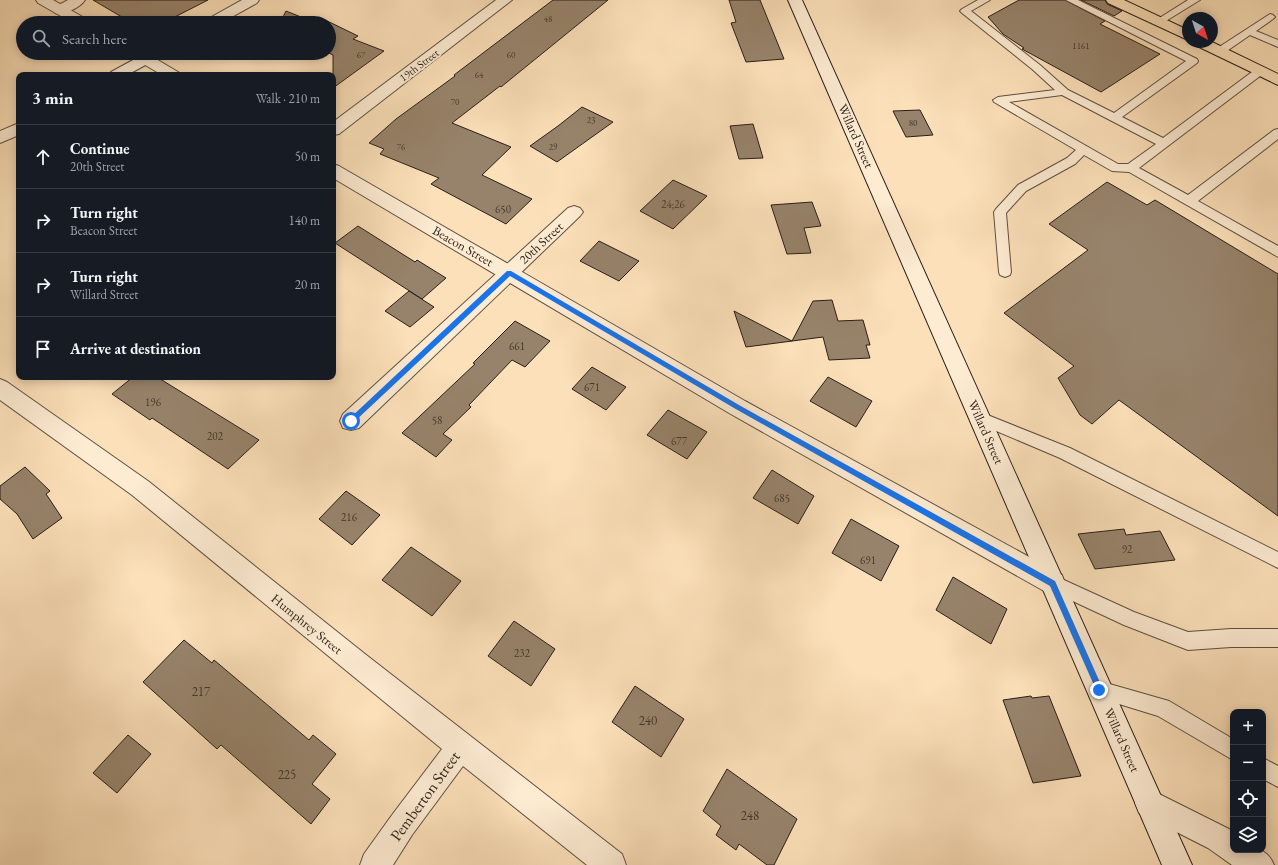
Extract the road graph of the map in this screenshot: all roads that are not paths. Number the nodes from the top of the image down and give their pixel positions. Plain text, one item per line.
1 (43, 0) edge
2 (78, 0) edge
3 (252, 0) edge
4 (505, 0) edge
5 (795, 0) edge
6 (985, 0) edge
7 (1071, 0) edge
8 (1113, 0) edge
9 (1195, 0) edge
10 (60, 10) junction
11 (71, 16) edge
12 (223, 16) edge
13 (1270, 17) dead end
14 (1158, 22) junction
15 (1249, 31) junction
16 (1182, 33) edge
17 (1278, 44) edge
18 (1213, 48) edge
19 (1220, 51) junction
20 (138, 60) edge
21 (153, 60) edge
22 (1260, 71) junction
23 (120, 72) edge
24 (169, 72) edge
25 (1278, 80) edge
26 (1064, 92) junction
27 (1114, 118) junction
28 (336, 128) edge
29 (16, 130) edge
30 (1278, 133) edge
31 (0, 138) edge
32 (1164, 143) junction
33 (1084, 149) junction
34 (1131, 168) junction
35 (336, 172) edge
36 (1189, 201) junction
37 (574, 212) dead end
38 (1278, 252) edge
39 (1005, 272) dead end
40 (509, 273) junction
41 (0, 388) edge
42 (980, 418) junction
43 (351, 421) dead end
44 (1278, 560) edge
45 (1052, 583) junction
46 (1278, 638) edge
47 (1099, 690) junction
48 (461, 746) junction
49 (1230, 748) edge
50 (1266, 770) edge
51 (1278, 777) edge
52 (1150, 803) junction
53 (1230, 846) edge
54 (1240, 853) edge
55 (375, 865) edge
56 (611, 865) edge
57 (1177, 865) edge
58 (1258, 865) edge

1 - 10 street
2 - 10 street
3 - 12 street
4 - 28 street, 19th Street
5 - 42 street, Willard Street
6 - 26 lane
7 - 27 lane
8 - 14 main road
9 - 14 lane
10 - 11 street
13 - 15 lane
14 - 16 main road
15 - 17 lane
15 - 19 lane
18 - 19 main road
19 - 22 main road
20 - 23 street
21 - 24 street
22 - 25 main road
22 - 32 lane
26 - 27 lane
26 - 33 lane
27 - 32 lane
29 - 31 street
30 - 36 lane
32 - 34 lane
33 - 34 lane
33 - 39 lane
34 - 36 lane
35 - 40 street, Beacon Street
36 - 38 lane
37 - 40 street, 20th Street
40 - 43 street, 20th Street
40 - 45 street, Beacon Street
41 - 48 street, Humphrey Street
42 - 44 lane
42 - 45 street, Willard Street
45 - 46 lane
45 - 47 street, Willard Street
47 - 49 lane
47 - 52 street, Willard Street
48 - 55 street, Pemberton Street
48 - 56 street, Humphrey Street
50 - 51 lane
52 - 53 street
52 - 57 street, Willard Street
54 - 58 street

